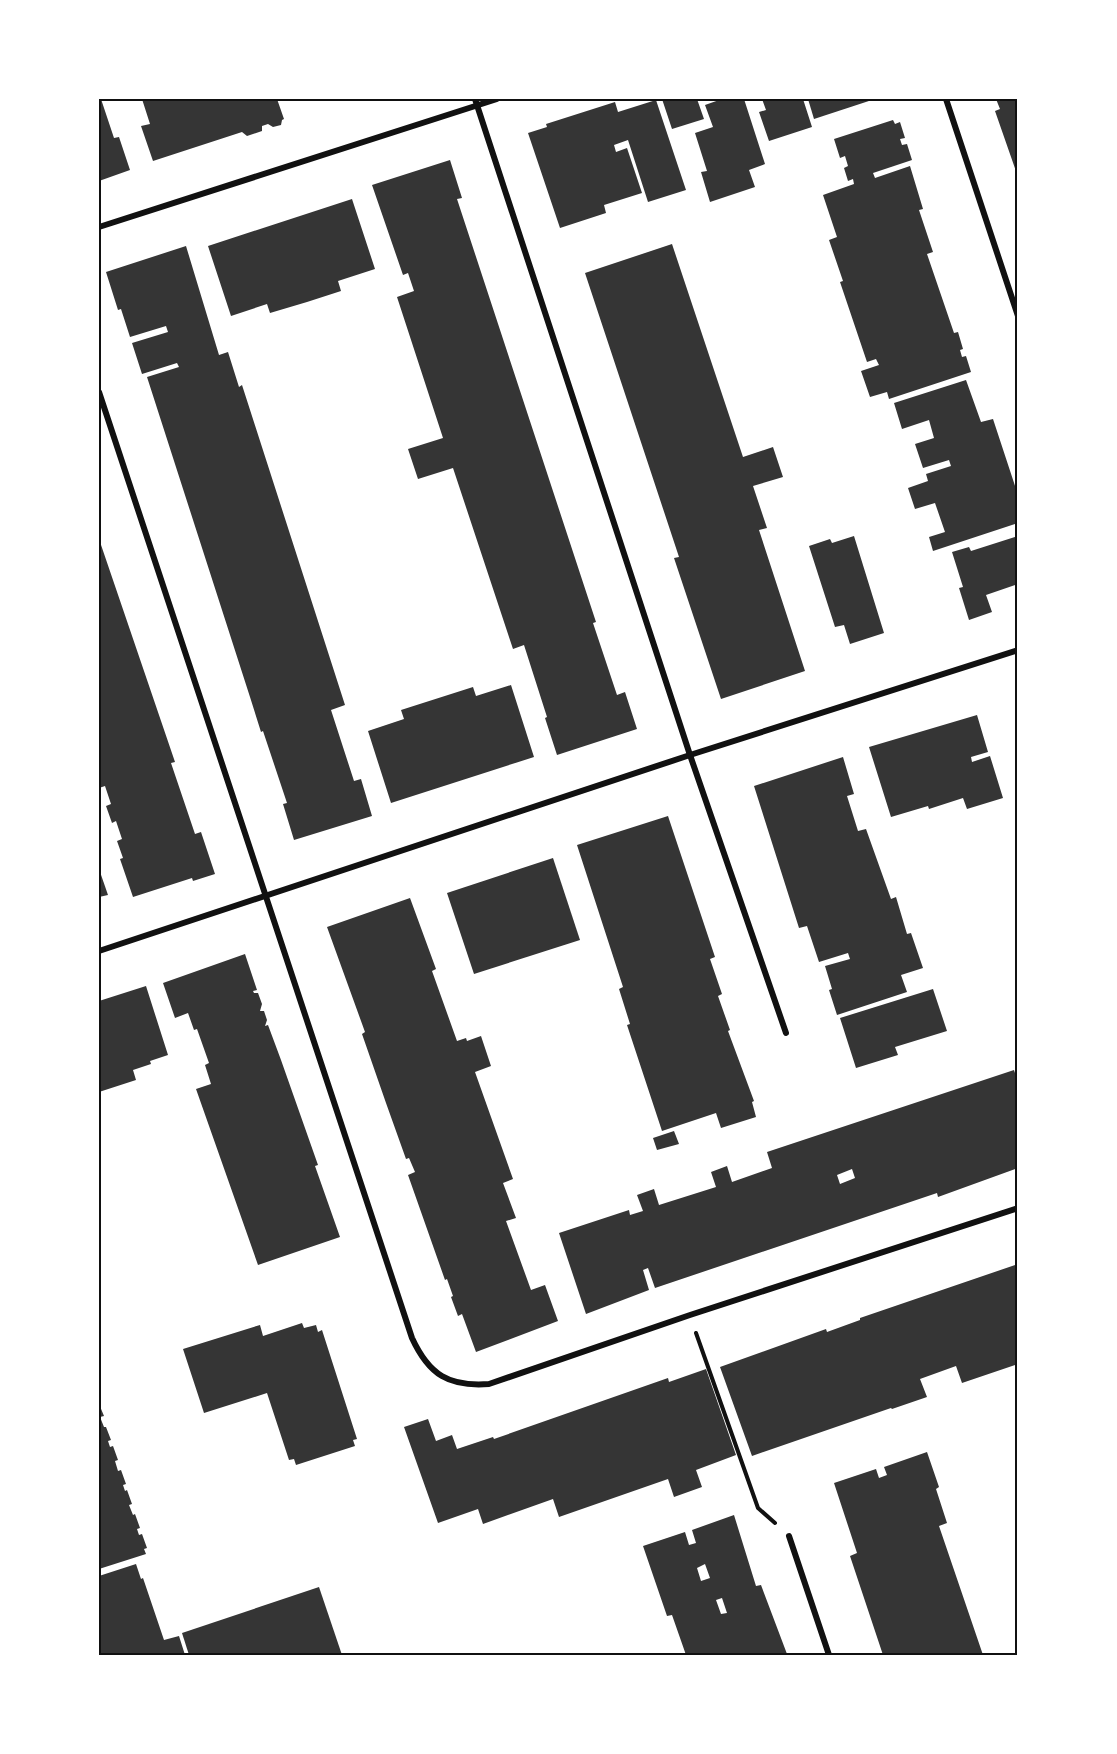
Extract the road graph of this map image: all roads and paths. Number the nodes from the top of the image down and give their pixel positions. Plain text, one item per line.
1 (497, 99) edge
2 (946, 99) edge
3 (476, 102) edge
4 (99, 227) edge
5 (1018, 316) edge
6 (99, 392) edge
7 (1018, 650) edge
8 (690, 755) junction
9 (266, 897) junction
10 (99, 951) edge
11 (786, 1033) dead end
12 (1018, 1208) edge
13 (690, 1315) junction
14 (789, 1536) joint
15 (829, 1655) edge

1 - 3 street
2 - 5 street
3 - 4 street
3 - 8 street
6 - 9 street
7 - 8 street
8 - 9 street
8 - 11 street
9 - 10 street
9 - 13 street
12 - 13 street
13 - 14 path
14 - 15 street

